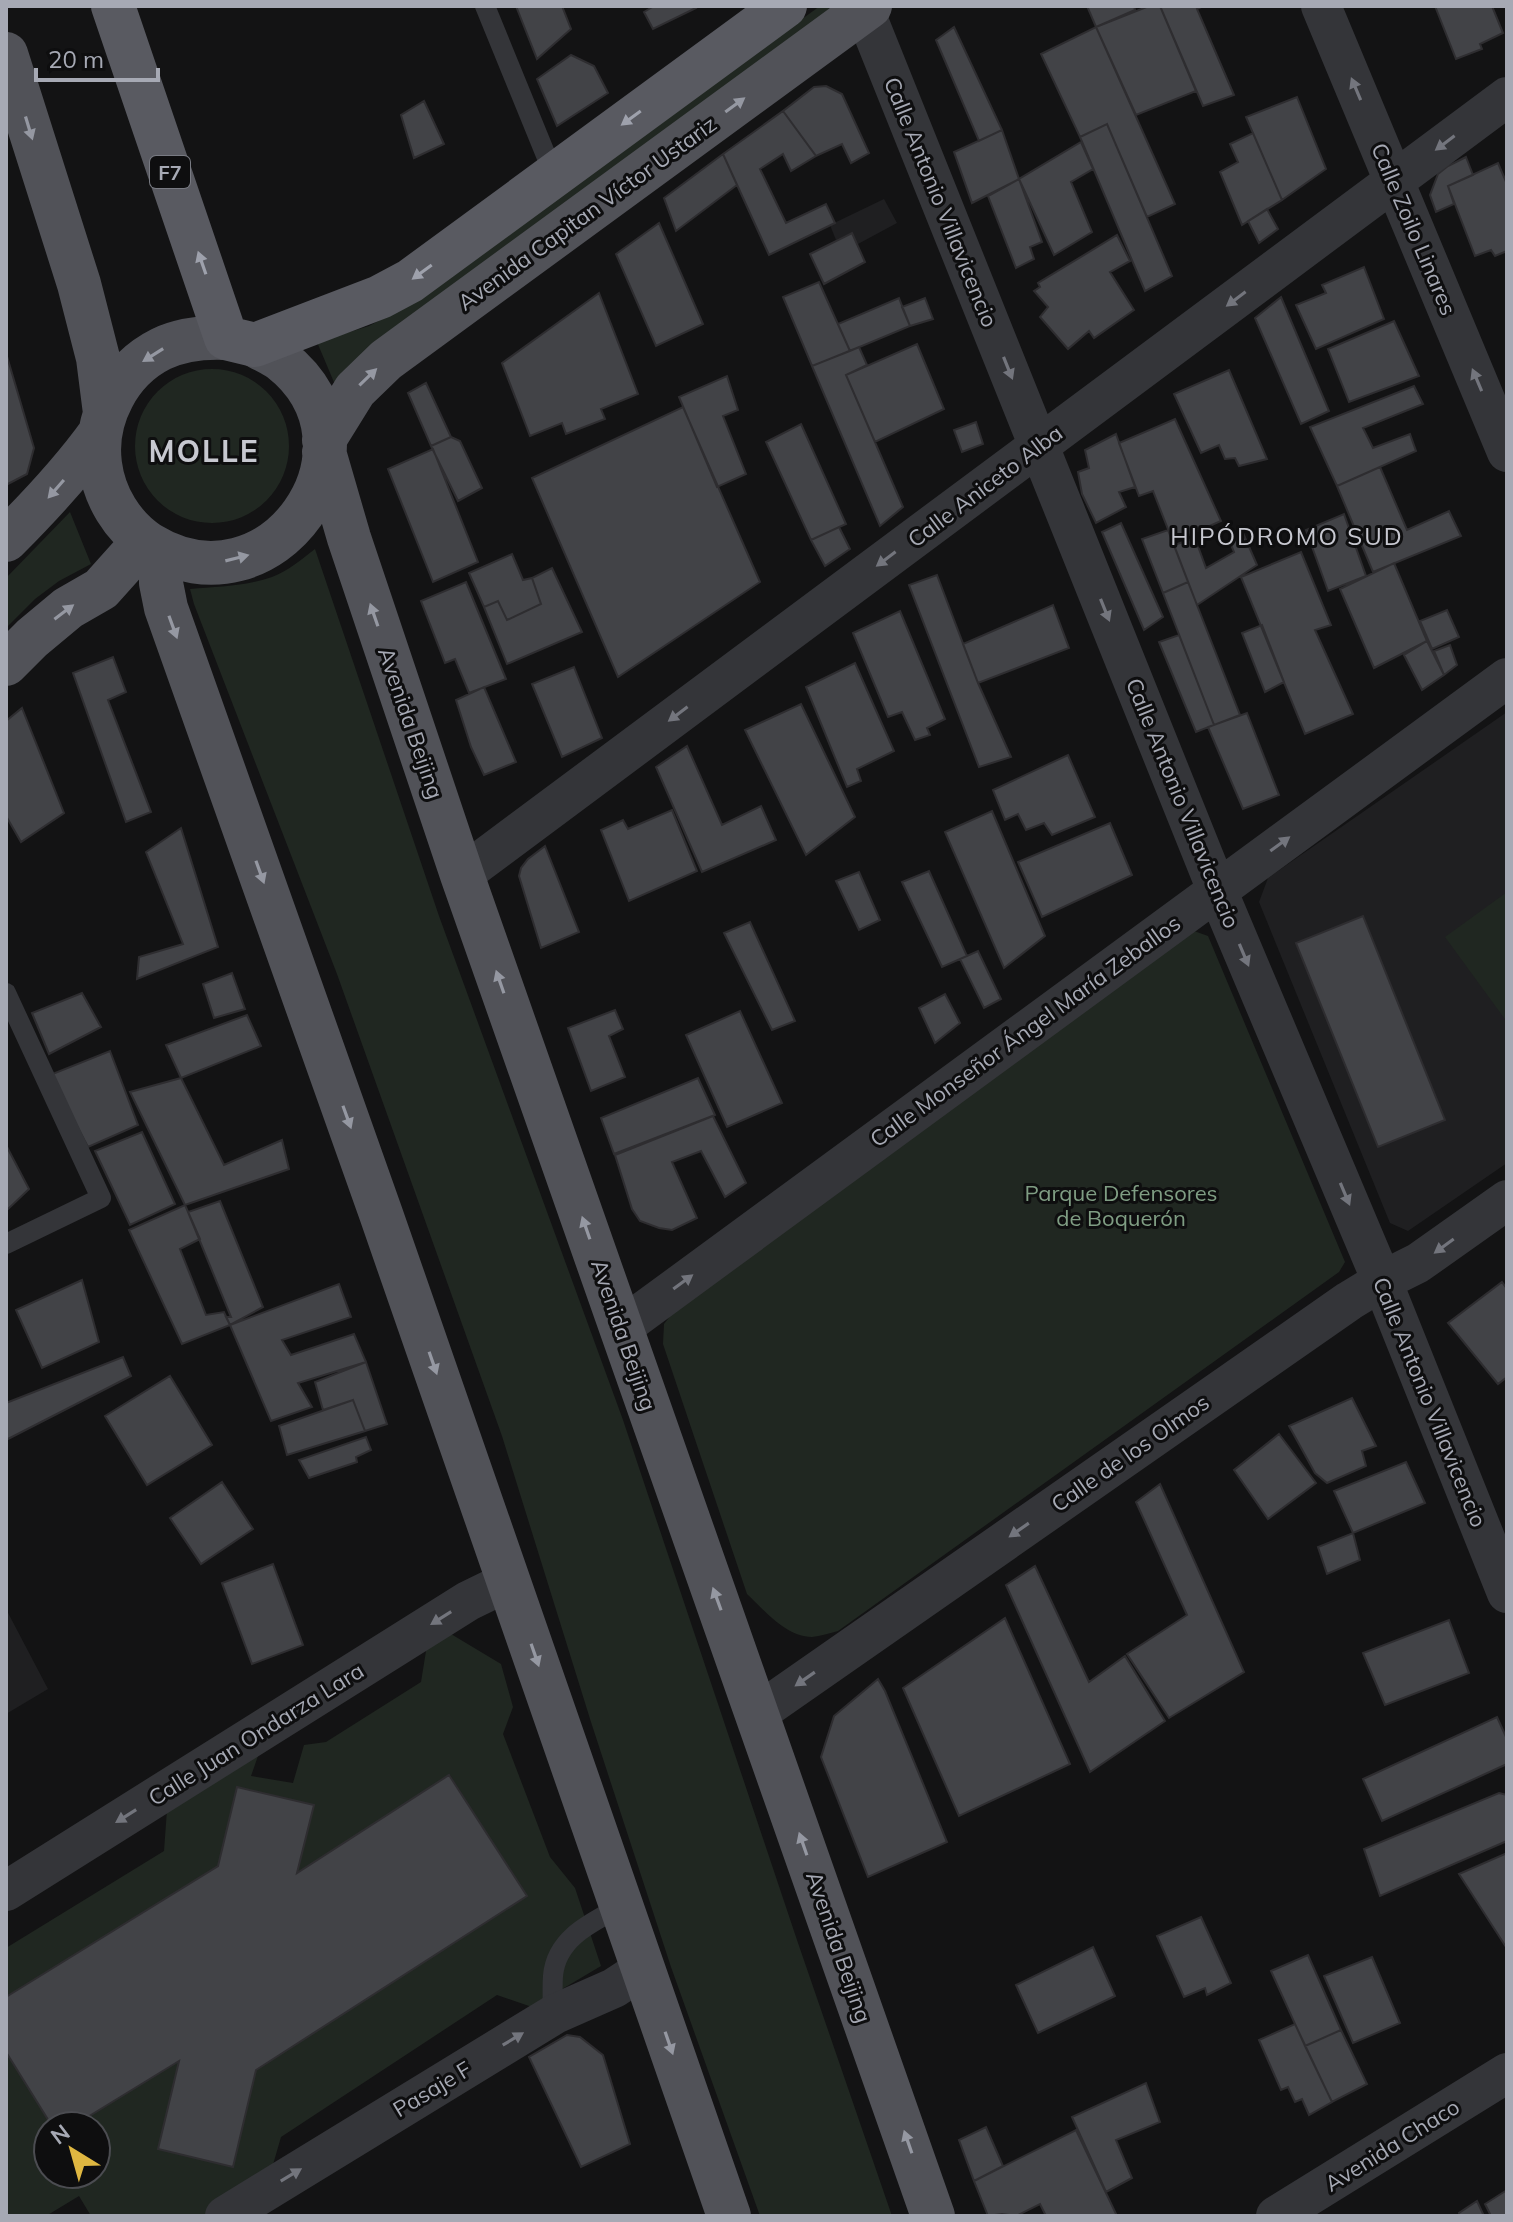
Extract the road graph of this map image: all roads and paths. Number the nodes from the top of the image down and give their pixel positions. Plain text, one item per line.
1 (113, 6) edge
2 (485, 6) edge
3 (785, 6) edge
4 (1321, 6) edge
5 (867, 8) edge
6 (6, 54) edge
7 (1507, 97) edge
8 (554, 175) junction
9 (1394, 181) junction
10 (240, 341) junction
11 (102, 423) junction
12 (324, 446) junction
13 (1039, 446) junction
14 (1507, 452) edge
15 (6, 540) edge
16 (153, 546) junction
17 (6, 664) edge
18 (1507, 678) edge
19 (462, 875) junction
20 (1217, 890) junction
21 (6, 993) edge
22 (1507, 1200) edge
23 (6, 1244) edge
24 (1382, 1281) junction
25 (621, 1328) junction
26 (509, 1581) junction
27 (1507, 1593) edge
28 (758, 1713) junction
29 (6, 1891) edge
30 (622, 1906) junction
31 (643, 1969) junction
32 (553, 2015) junction
33 (1507, 2073) edge
34 (225, 2216) edge
35 (729, 2216) edge
36 (933, 2216) edge
37 (1276, 2216) edge

10 -> 1 highway, F7
2 - 8 lane
3 -> 8 highway
9 -> 4 street, Calle Zoilo Linares
12 -> 5 main road, Avenida Capitan Víctor Ustariz
5 -> 13 street, Calle Antonio Villavicencio
6 -> 11 main road
7 -> 9 street, Calle Aniceto Alba
8 -> 10 highway
9 -> 13 street, Calle Aniceto Alba
14 -> 9 street, Calle Zoilo Linares
10 -> 11 main road
10 - 12 main road
11 -> 15 main road
11 - 16 main road
16 -> 12 main road
19 -> 12 main road, Avenida Beijing
13 -> 19 street, Calle Aniceto Alba
13 -> 20 street, Calle Antonio Villavicencio
17 -> 16 main road
16 -> 26 main road
20 -> 18 street, Calle Monseñor Ángel María Zeballos
25 -> 19 main road, Avenida Beijing
20 -> 24 street, Calle Antonio Villavicencio
25 -> 20 street, Calle Monseñor Ángel María Zeballos
21 - 23 lane
22 -> 24 street, Calle de los Olmos
24 - 27 street, Calle Antonio Villavicencio
24 -> 28 street, Calle de los Olmos
28 -> 25 main road, Avenida Beijing
26 -> 29 street, Calle Juan Ondarza Lara
26 -> 30 main road
36 -> 28 main road, Avenida Beijing
30 - 31 main road
30 - 32 lane
31 - 32 street, Pasaje F
31 -> 35 main road
34 -> 32 street, Pasaje F
33 - 37 street, Avenida Chaco

